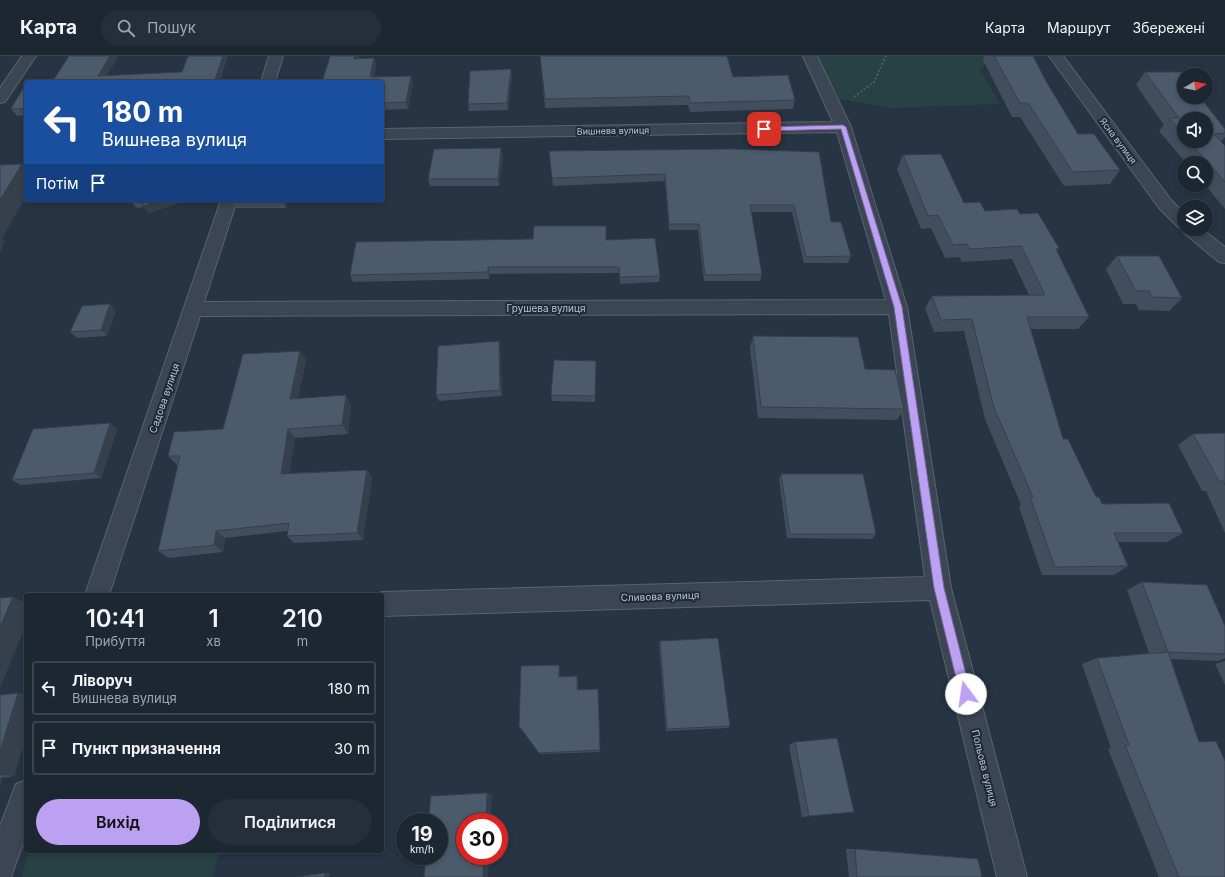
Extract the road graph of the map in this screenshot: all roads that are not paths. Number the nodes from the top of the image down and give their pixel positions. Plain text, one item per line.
1 (29, 56) edge
2 (276, 56) edge
3 (810, 56) edge
4 (1056, 56) edge
5 (269, 80) edge
6 (0, 99) edge
7 (843, 127) junction
8 (384, 134) edge
9 (229, 202) edge
10 (1177, 216) edge
11 (1199, 236) edge
12 (1225, 257) edge
13 (898, 307) junction
14 (194, 309) junction
15 (939, 588) junction
16 (98, 593) edge
17 (384, 604) edge
18 (24, 800) edge
19 (0, 867) edge
20 (1012, 877) edge

1 - 6 street
2 - 5 street
3 - 7 street, Польова вулиця
4 - 10 street, Ясна вулиця
7 - 8 street, Вишнева вулиця
7 - 13 street, Польова вулиця
9 - 14 street, Садова вулиця
11 - 12 street
13 - 14 street, Грушева вулиця
13 - 15 street, Польова вулиця
14 - 16 street, Садова вулиця
15 - 17 street, Сливова вулиця
15 - 20 street, Польова вулиця
18 - 19 street

